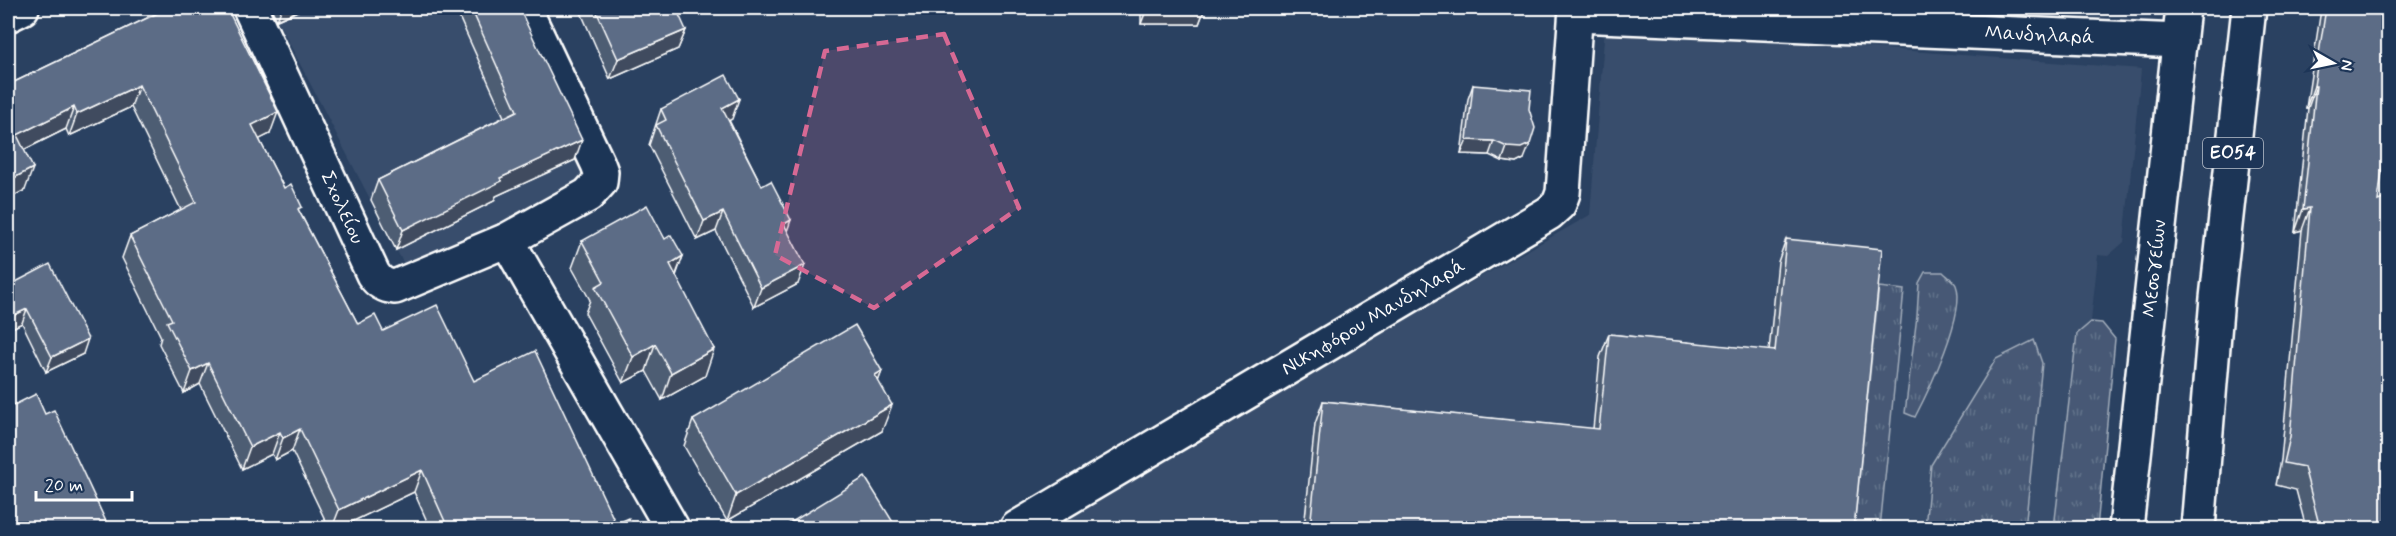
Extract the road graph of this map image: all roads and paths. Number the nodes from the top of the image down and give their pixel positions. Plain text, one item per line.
1 (22, 8) edge
2 (250, 8) edge
3 (524, 8) edge
4 (2183, 8) edge
5 (2249, 8) edge
6 (1576, 11) edge
7 (8, 15) edge
8 (2180, 41) junction
9 (507, 240) junction
10 (672, 528) edge
11 (1017, 528) edge
12 (2126, 528) edge
13 (2198, 528) edge

1 - 7 street
2 - 9 street, Σχολείου
3 - 9 street, Σχολείου
4 - 8 street, Μεσογείων
5 - 13 street, ΕΟ54
6 - 8 street, Μανδηλαρά
6 - 11 street, Νικηφόρου Μανδηλαρά
8 - 12 street, Μεσογείων
9 - 10 street

